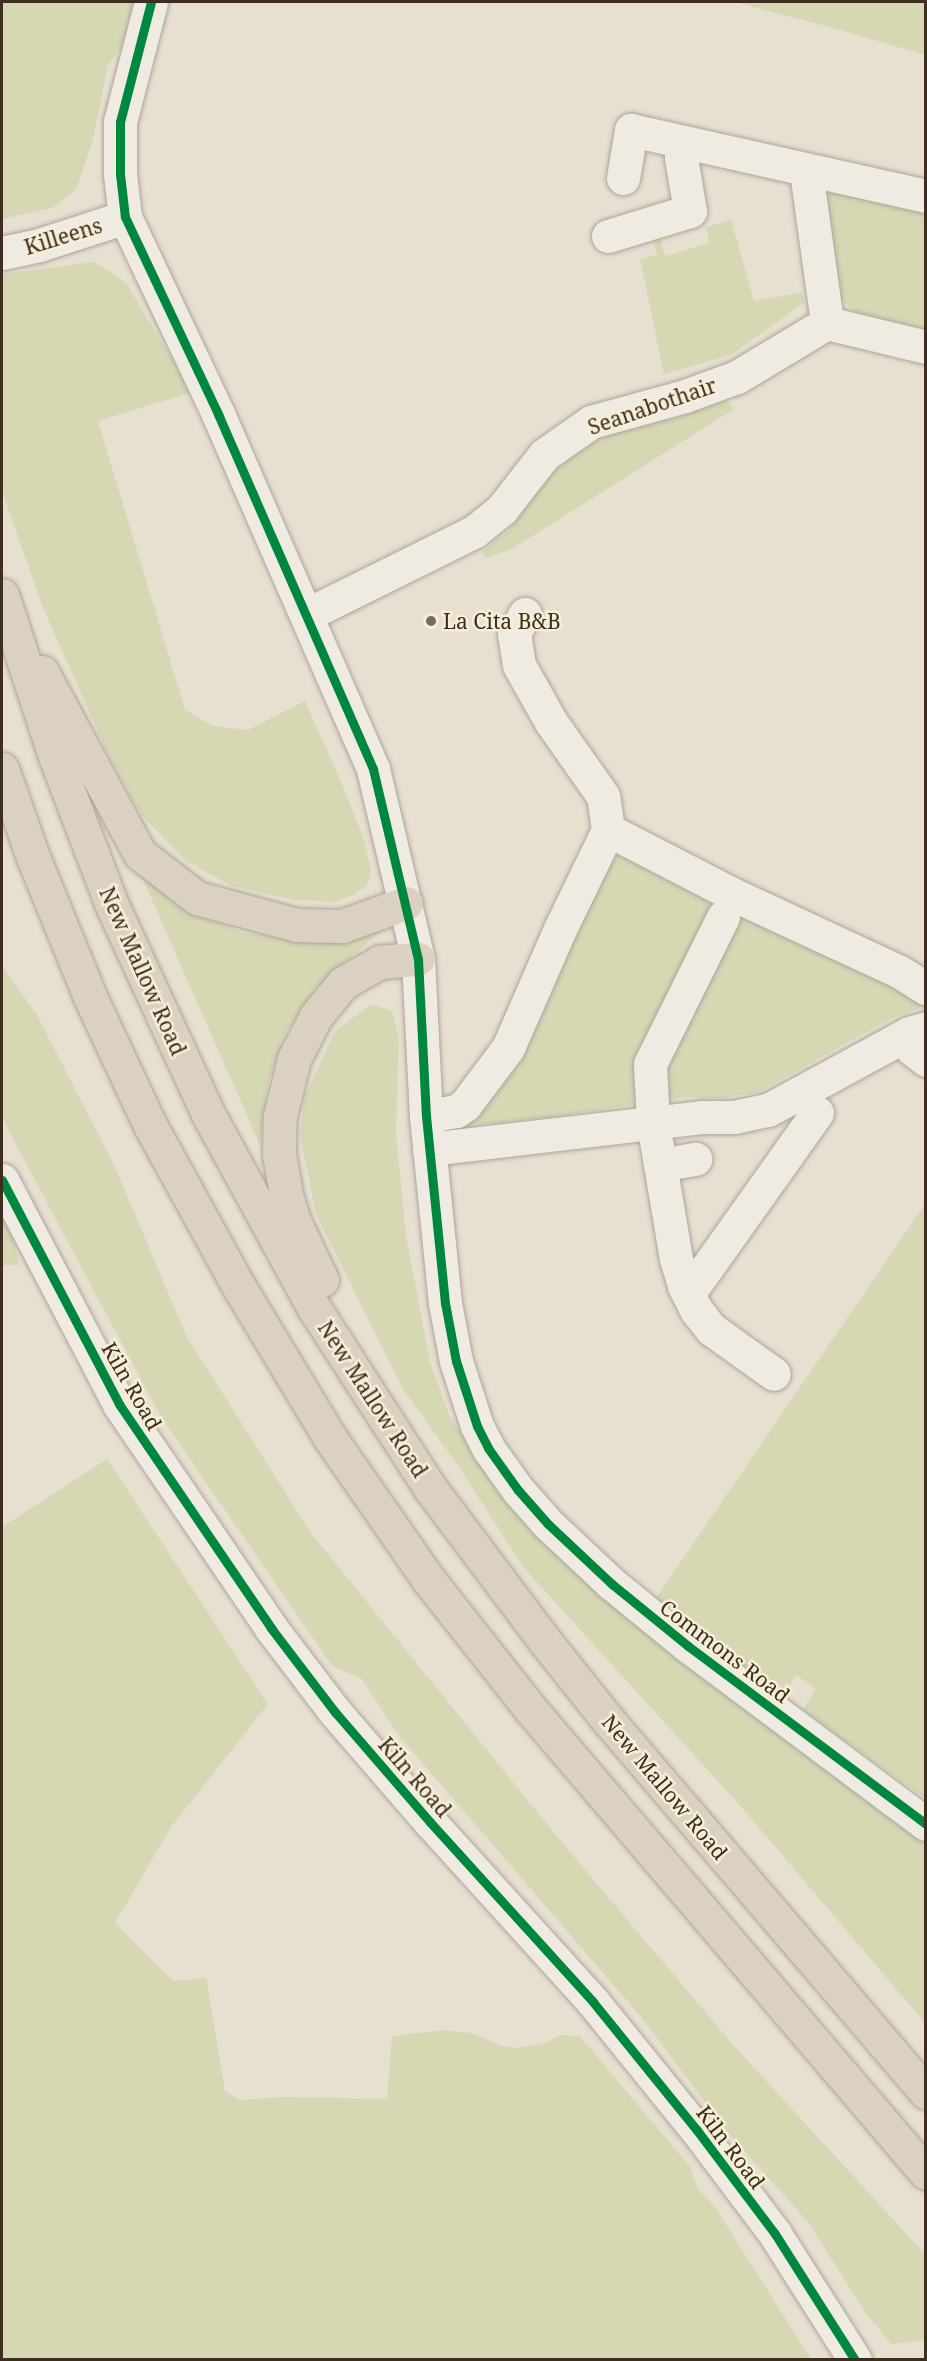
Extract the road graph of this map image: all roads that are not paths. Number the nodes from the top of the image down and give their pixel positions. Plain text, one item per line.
1 (151, 2) edge
2 (683, 142) junction
3 (806, 171) junction
4 (623, 178) dead end
5 (926, 196) edge
6 (125, 217) junction
7 (608, 236) dead end
8 (2, 253) edge
9 (827, 323) junction
10 (926, 347) edge
11 (2, 595) edge
12 (525, 614) dead end
13 (306, 615) junction
14 (2, 769) edge
15 (608, 830) junction
16 (406, 903) junction
17 (723, 916) dead end
18 (418, 959) junction
19 (926, 988) edge
20 (915, 1032) edge
21 (926, 1060) edge
22 (817, 1113) dead end
23 (426, 1116) junction
24 (653, 1123) junction
25 (429, 1149) junction
26 (695, 1159) dead end
27 (660, 1165) junction
28 (2, 1180) edge
29 (684, 1286) junction
30 (774, 1374) dead end
31 (430, 1488) junction
32 (926, 1824) edge
33 (926, 2092) edge
34 (926, 2173) edge
35 (855, 2360) edge

1 - 6 street, Commons Road
2 - 3 street
2 - 4 street
2 - 7 street
3 - 5 street
3 - 9 street
6 - 8 street, Killeens
6 - 13 street, Commons Road
9 - 10 street
9 - 13 street, Seanabothair
11 - 16 highway
11 - 31 highway, New Mallow Road
12 - 15 street
13 - 16 street, Commons Road
14 - 34 highway
15 - 19 street
15 - 23 street
16 - 18 street, Commons Road
17 - 24 street
18 - 23 street, Commons Road
18 - 31 highway
20 - 21 street
20 - 24 street
22 - 29 street
23 - 25 street, Commons Road
24 - 25 street
24 - 27 street
25 - 32 street, Commons Road
26 - 27 street
27 - 29 street
28 - 35 street, Kiln Road
29 - 30 street
31 - 33 highway, New Mallow Road

